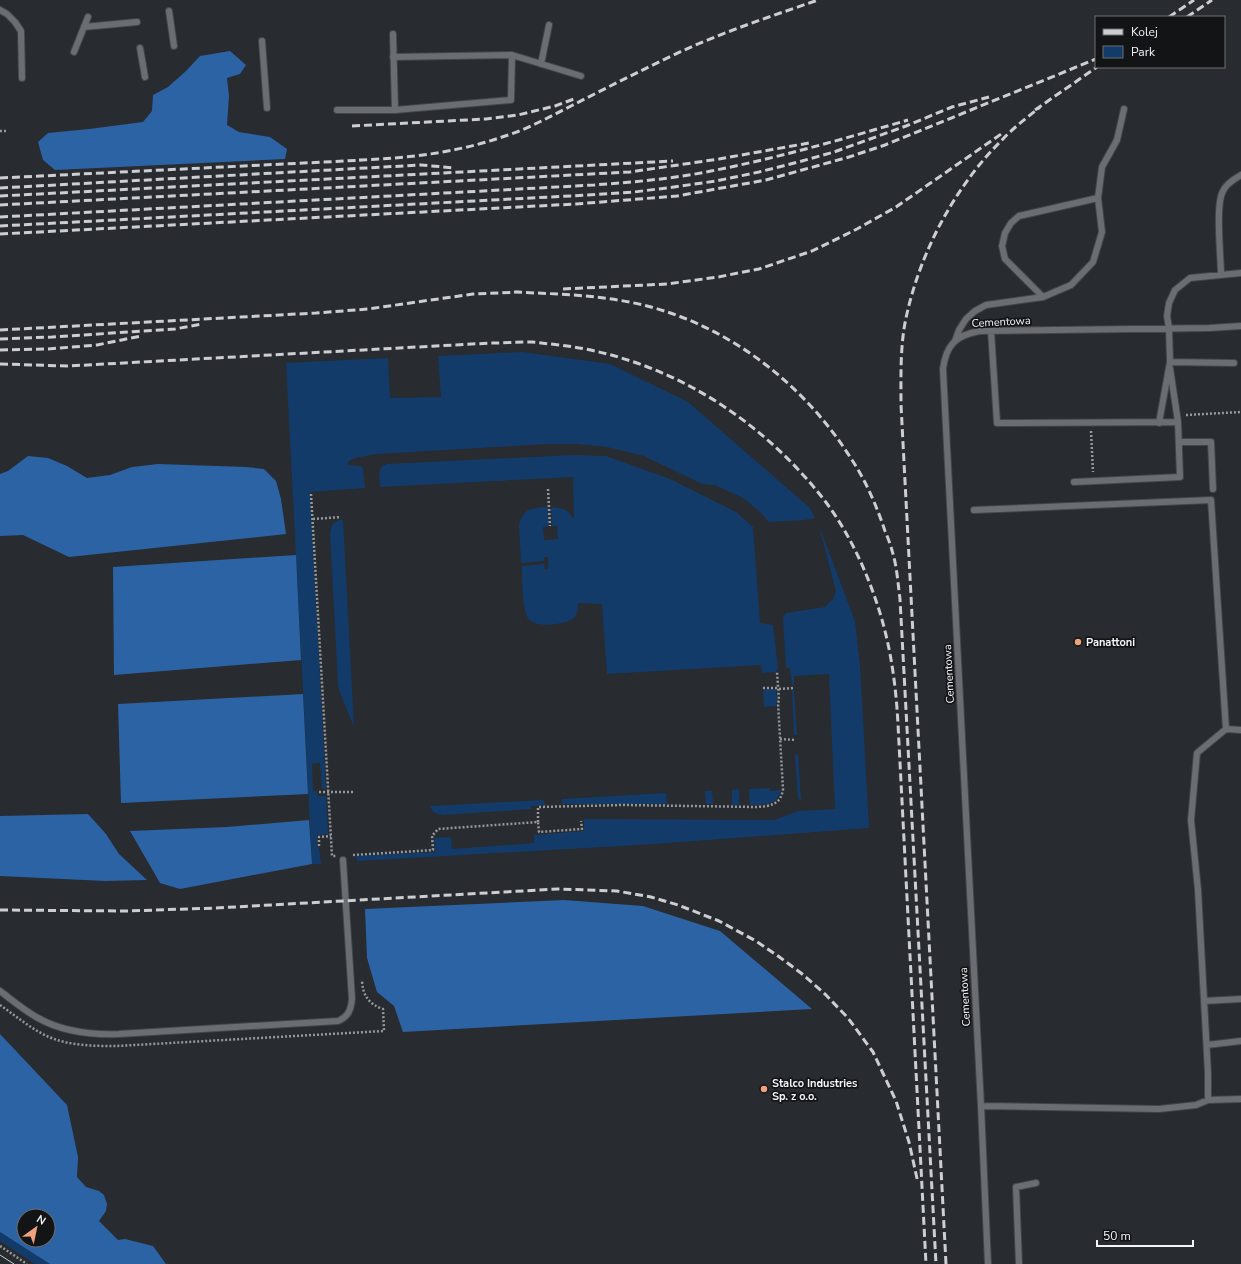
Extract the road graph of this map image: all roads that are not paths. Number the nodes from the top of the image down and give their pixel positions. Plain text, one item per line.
1 (0, 10) edge
2 (169, 11) dead end
3 (88, 17) dead end
4 (137, 22) dead end
5 (549, 25) dead end
6 (84, 27) junction
7 (393, 34) dead end
8 (262, 41) dead end
9 (174, 46) dead end
10 (140, 48) dead end
11 (74, 52) dead end
12 (512, 55) junction
13 (393, 57) junction
14 (541, 64) junction
15 (144, 76) dead end
16 (581, 76) dead end
17 (22, 78) dead end
18 (267, 108) dead end
19 (1124, 109) dead end
20 (337, 110) dead end
21 (395, 110) junction
22 (1241, 175) edge
23 (1098, 198) junction
24 (1241, 273) edge
25 (1221, 275) junction
26 (1043, 297) junction
27 (1241, 326) edge
28 (1169, 328) junction
29 (991, 331) junction
30 (955, 341) junction
31 (1170, 362) junction
32 (1234, 363) dead end
33 (1159, 422) junction
34 (1178, 422) junction
35 (1179, 442) junction
36 (1074, 482) dead end
37 (1213, 489) dead end
38 (974, 510) dead end
39 (1226, 729) junction
40 (1241, 730) edge
41 (343, 857) road end
42 (0, 992) edge
43 (1241, 999) edge
44 (1204, 1001) junction
45 (1241, 1042) edge
46 (1207, 1044) junction
47 (1241, 1099) edge
48 (1208, 1100) junction
49 (981, 1106) junction
50 (1036, 1183) dead end
51 (988, 1264) edge
52 (1019, 1264) edge

1 - 17 lane
2 - 9 lane
3 - 6 lane
4 - 6 lane
5 - 14 lane
6 - 11 lane
7 - 13 lane
8 - 18 lane
10 - 15 lane
12 - 13 lane
12 - 14 lane
12 - 21 lane
13 - 21 lane
14 - 16 lane
19 - 23 lane
20 - 21 lane
22 - 25 lane
23 - 26 lane
23 - 26 lane
24 - 25 lane
25 - 28 lane
26 - 30 lane
27 - 28 lane, Cementowa
28 - 29 lane, Cementowa
28 - 31 lane
29 - 30 lane, Cementowa
29 - 33 lane
30 - 49 lane, Cementowa
31 - 32 lane
31 - 33 lane
31 - 34 lane
33 - 34 lane
34 - 35 lane
35 - 36 lane
35 - 37 lane
38 - 39 lane
39 - 40 lane
39 - 44 lane
41 - 42 lane
43 - 44 lane
44 - 46 lane
45 - 46 lane
46 - 48 lane
47 - 48 lane
48 - 49 lane
49 - 51 lane, Cementowa
50 - 52 lane

